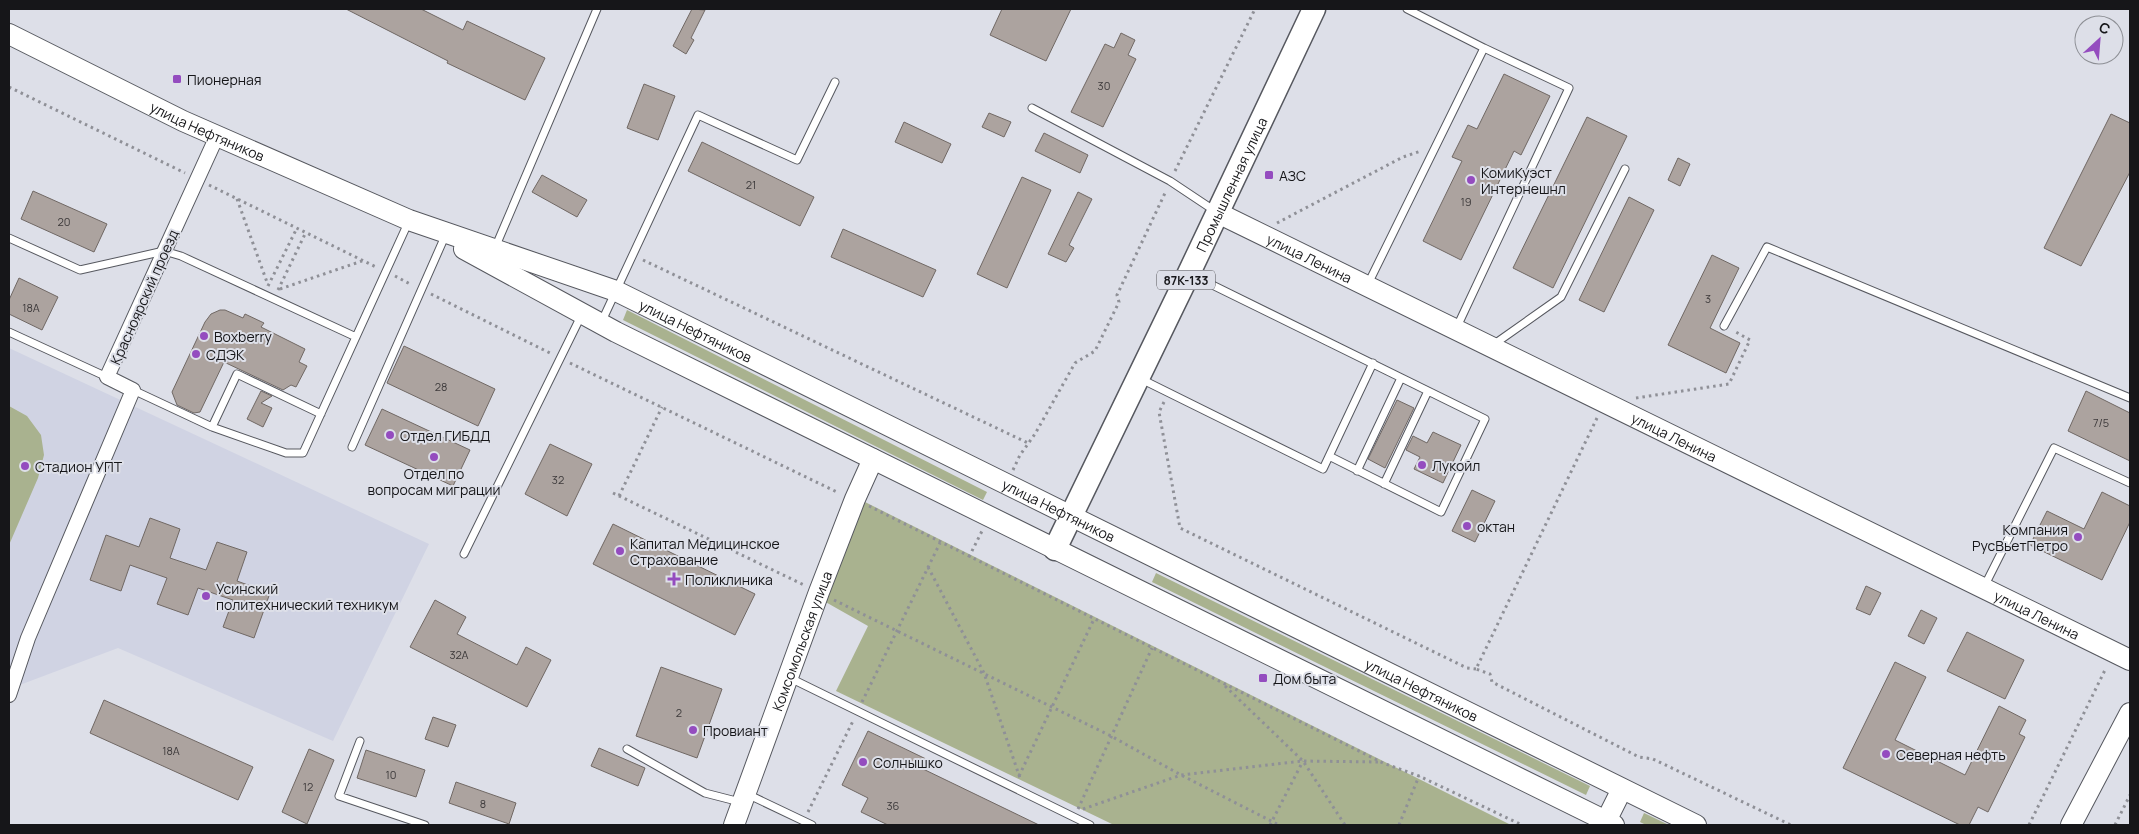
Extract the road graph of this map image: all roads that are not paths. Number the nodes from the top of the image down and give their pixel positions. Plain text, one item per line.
1 (597, 9) edge
2 (1314, 9) edge
3 (1407, 9) edge
4 (9, 34) edge
5 (1484, 48) junction
6 (835, 82) dead end
7 (1032, 108) dead end
8 (218, 136) junction
9 (1625, 168) dead end
10 (1218, 213) junction
11 (409, 220) junction
12 (445, 235) junction
13 (9, 238) edge
14 (164, 250) junction
15 (492, 256) junction
16 (1189, 273) junction
17 (1367, 286) junction
18 (616, 291) junction
19 (582, 314) junction
20 (601, 324) junction
21 (1724, 326) road end
22 (1456, 330) junction
23 (9, 332) edge
24 (356, 337) junction
25 (1491, 347) junction
26 (1373, 363) junction
27 (107, 377) junction
28 (1138, 378) junction
29 (1401, 378) junction
30 (133, 390) junction
31 (1428, 391) junction
32 (2130, 398) edge
33 (321, 414) junction
34 (212, 426) junction
35 (352, 446) dead end
36 (1329, 456) junction
37 (873, 459) junction
38 (1357, 471) junction
39 (2130, 483) edge
40 (1384, 484) junction
41 (1071, 516) junction
42 (1055, 549) junction
43 (464, 554) dead end
44 (1983, 589) junction
45 (2122, 656) edge
46 (789, 678) junction
47 (9, 694) edge
48 (2130, 713) edge
49 (360, 741) dead end
50 (627, 750) dead end
51 (1622, 789) junction
52 (744, 798) junction
53 (1608, 824) edge
54 (425, 825) edge
55 (734, 825) edge
56 (812, 825) edge
57 (1090, 825) edge
58 (1696, 825) edge
59 (2071, 825) edge

1 - 15 lane
2 - 10 main road, Промышленная улица / 87К-133
3 - 5 lane
4 - 8 main road, улица Нефтяников
5 - 17 lane
5 - 22 lane
6 - 18 lane
7 - 10 lane
8 - 11 main road, улица Нефтяников
8 - 14 street, Красноярский проезд
9 - 25 lane
10 - 16 main road, Промышленная улица / 87К-133
10 - 17 main road, улица Ленина
11 - 12 main road, улица Нефтяников
11 - 24 lane
12 - 15 main road, улица Нефтяников
12 - 35 lane
13 - 14 lane
14 - 24 lane
14 - 27 street, Красноярский проезд
15 - 18 main road, улица Нефтяников
15 - 19 main road, улица Нефтяников
16 - 26 lane
16 - 28 main road, Промышленная улица / 87К-133
17 - 22 main road, улица Ленина
18 - 20 lane
18 - 41 main road, улица Нефтяников
19 - 20 main road, улица Нефтяников
19 - 43 lane
20 - 37 main road, улица Нефтяников
21 - 32 lane
22 - 25 main road, улица Ленина
23 - 27 lane
24 - 33 lane
25 - 44 main road, улица Ленина
26 - 29 lane
26 - 36 lane
27 - 30 street, Красноярский проезд
28 - 36 lane
28 - 41 main road, Промышленная улица / 87К-133
29 - 31 lane
29 - 38 lane
30 - 34 lane
30 - 47 street
31 - 40 lane
31 - 40 lane
33 - 34 lane
33 - 34 lane
36 - 38 lane
37 - 42 main road, улица Нефтяников
37 - 46 main road, Комсомольская улица
38 - 40 lane
39 - 44 lane
41 - 42 main road, Промышленная улица / 87К-133
41 - 51 main road, улица Нефтяников
42 - 53 main road, улица Нефтяников
44 - 45 main road, улица Ленина
46 - 52 main road, Комсомольская улица
46 - 57 lane
48 - 59 main road
49 - 54 lane
50 - 52 lane
51 - 53 main road
51 - 58 main road, улица Нефтяников
52 - 55 main road, Комсомольская улица
52 - 56 lane

